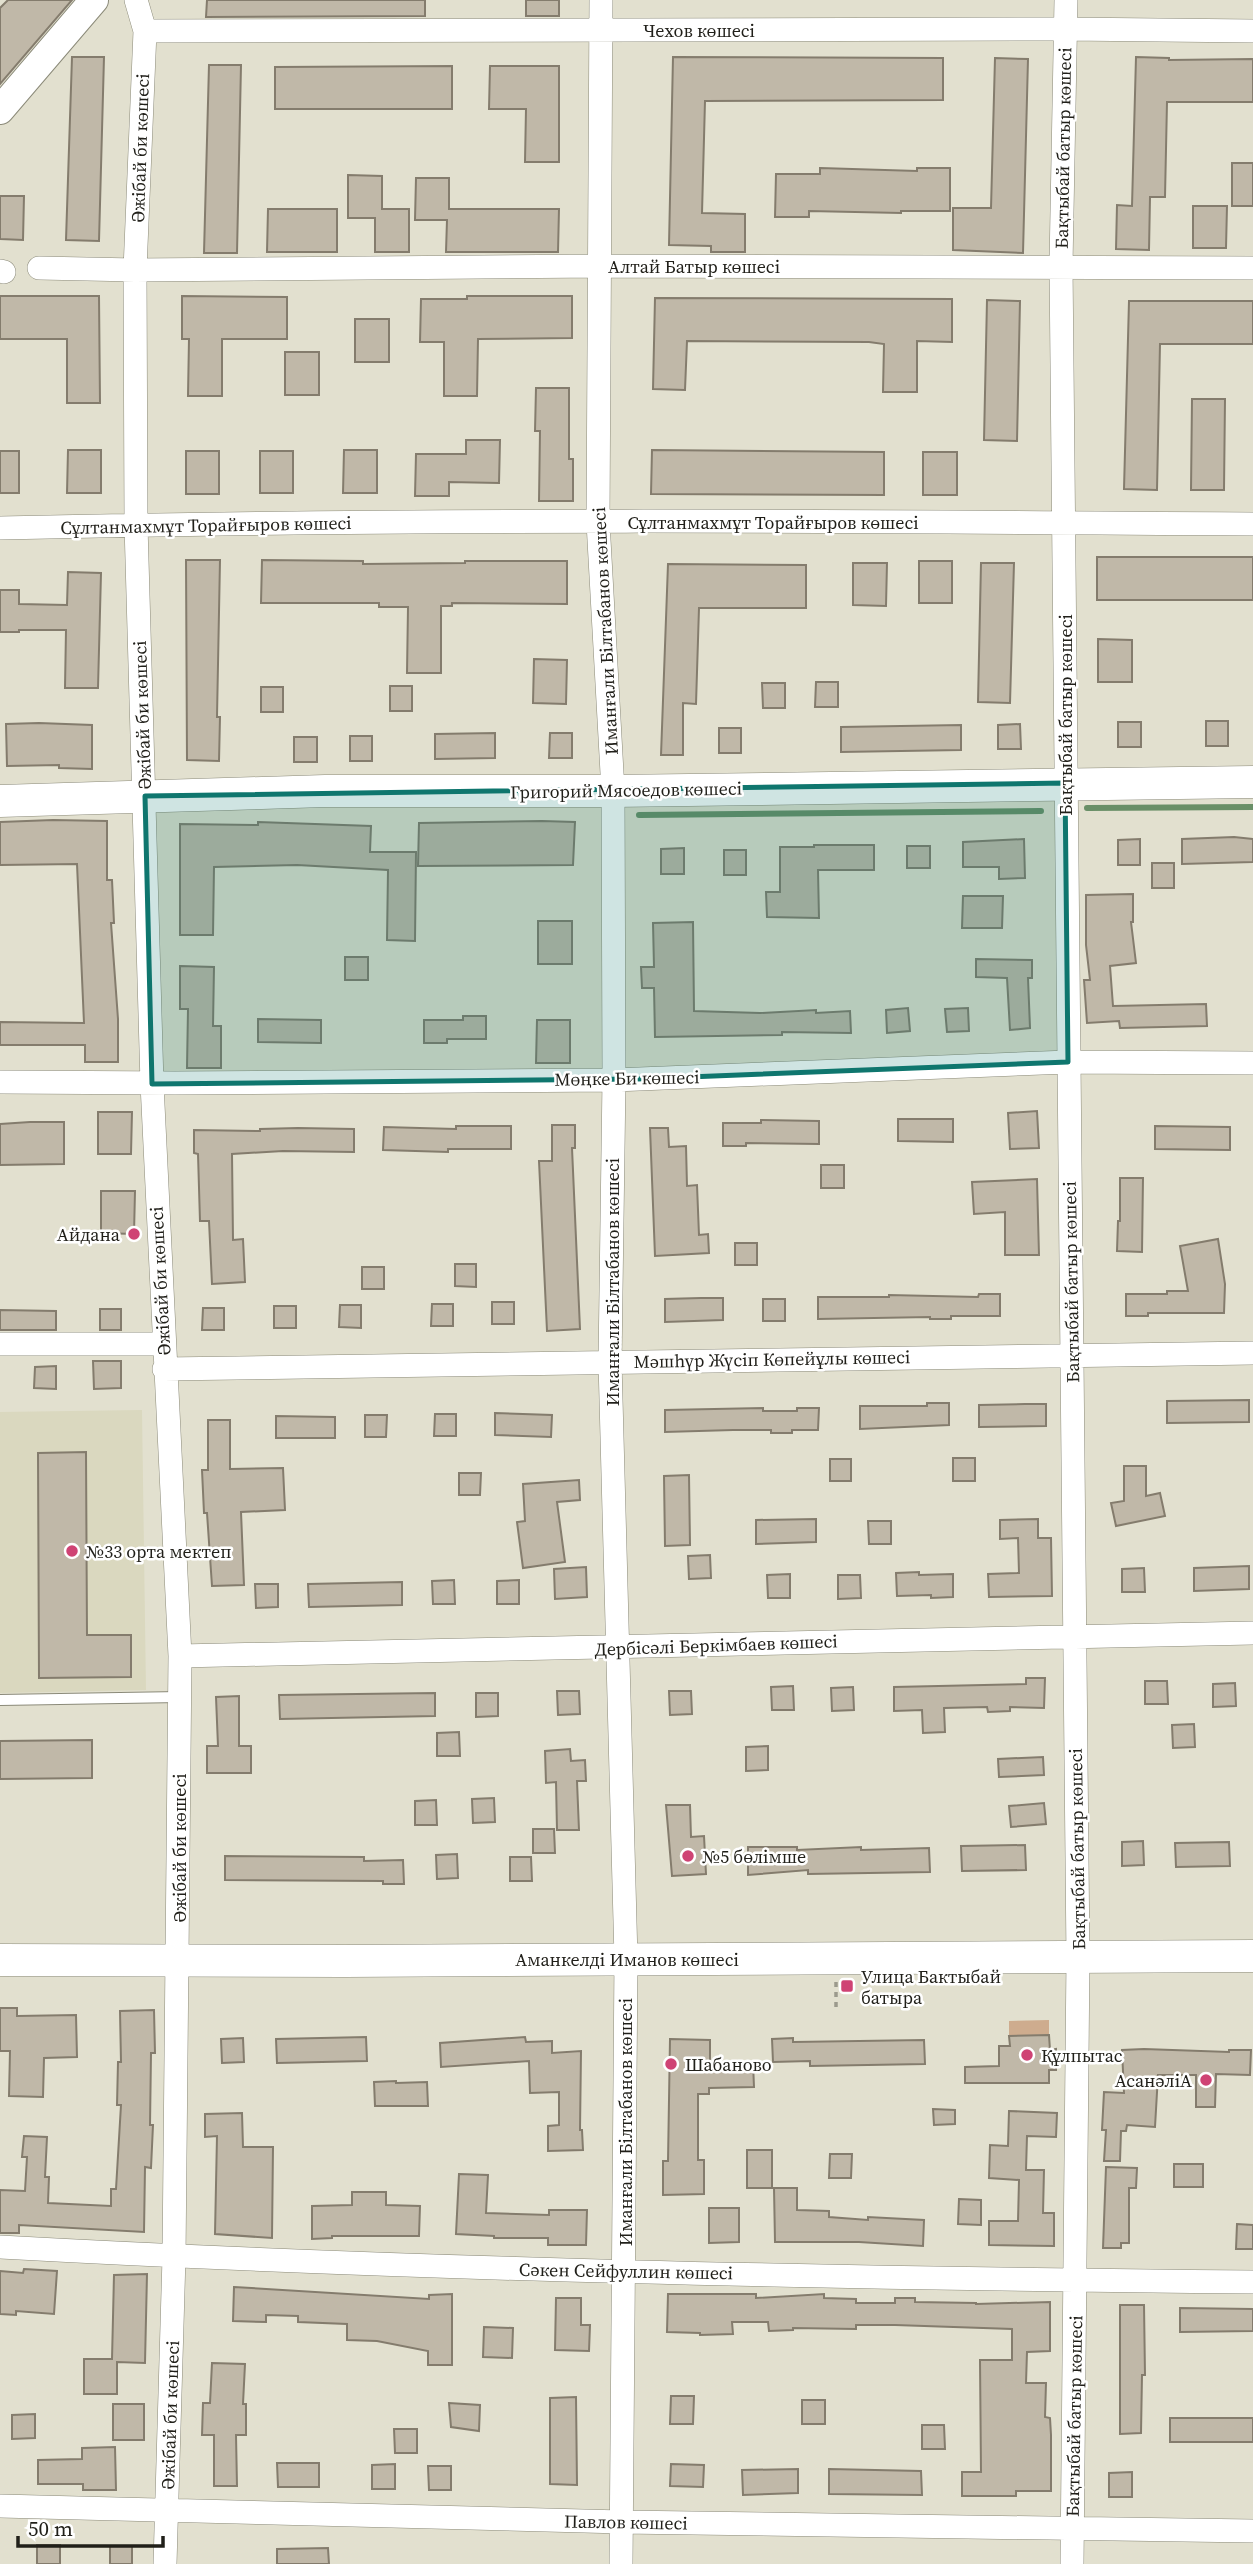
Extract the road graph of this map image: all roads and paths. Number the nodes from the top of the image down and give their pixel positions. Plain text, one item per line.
1 (94, 0) edge
2 (136, 0) edge
3 (601, 0) edge
4 (1066, 0) edge
5 (1066, 29) junction
6 (145, 31) junction
7 (601, 31) junction
8 (1253, 31) edge
9 (0, 110) edge
10 (1061, 265) junction
11 (601, 266) junction
12 (39, 268) dead end
13 (1253, 268) edge
14 (135, 270) junction
15 (598, 522) junction
16 (1064, 522) junction
17 (1253, 524) edge
18 (136, 525) junction
19 (0, 528) edge
20 (1253, 782) edge
21 (1065, 783) junction
22 (613, 791) junction
23 (145, 796) junction
24 (0, 801) edge
25 (1068, 1062) junction
26 (1253, 1063) edge
27 (614, 1080) junction
28 (0, 1082) edge
29 (152, 1084) junction
30 (0, 1344) edge
31 (163, 1344) junction
32 (1253, 1353) edge
33 (1072, 1355) junction
34 (610, 1362) junction
35 (164, 1368) junction
36 (1253, 1633) edge
37 (1074, 1636) junction
38 (617, 1648) junction
39 (180, 1656) junction
40 (180, 1697) junction
41 (0, 1700) edge
42 (1253, 1956) edge
43 (1078, 1958) junction
44 (626, 1959) junction
45 (0, 1960) edge
46 (178, 1961) junction
47 (836, 1978) dead end
48 (836, 2011) dead end
49 (0, 2247) edge
50 (174, 2257) junction
51 (624, 2272) junction
52 (1076, 2280) junction
53 (1253, 2282) edge
54 (0, 2506) edge
55 (167, 2511) junction
56 (622, 2522) junction
57 (1072, 2529) junction
58 (1253, 2531) edge
59 (165, 2564) edge
60 (621, 2564) edge
61 (1072, 2564) edge

1 - 9 street
2 - 6 street, Әжібай би көшесі
3 - 7 street, Иманғали Білтабанов көшесі
4 - 5 street, Бақтыбай батыр көшесі
5 - 7 street, Чехов көшесі
5 - 8 street, Чехов көшесі
5 - 10 street, Бақтыбай батыр көшесі
6 - 7 street, Чехов көшесі
6 - 14 street, Әжібай би көшесі
7 - 11 street, Иманғали Білтабанов көшесі
10 - 11 street, Алтай Батыр көшесі
10 - 13 street, Алтай Батыр көшесі
10 - 16 street, Бақтыбай батыр көшесі
11 - 14 street, Алтай Батыр көшесі
11 - 15 street, Иманғали Білтабанов көшесі
12 - 14 street, Алтай Батыр көшесі
14 - 18 street, Әжібай би көшесі
15 - 16 street, Сұлтанмахмұт Торайғыров көшесі
15 - 18 street, Сұлтанмахмұт Торайғыров көшесі
15 - 22 street, Иманғали Білтабанов көшесі
16 - 17 street, Сұлтанмахмұт Торайғыров көшесі
16 - 21 street, Бақтыбай батыр көшесі
18 - 19 street, Сұлтанмахмұт Торайғыров көшесі
18 - 23 street, Әжібай би көшесі
20 - 21 main road, Григорий Мясоедов көшесі
21 - 22 main road, Григорий Мясоедов көшесі
21 - 25 street, Бақтыбай батыр көшесі
22 - 23 main road, Григорий Мясоедов көшесі
22 - 27 street, Иманғали Білтабанов көшесі
23 - 24 main road, Григорий Мясоедов көшесі
23 - 29 street, Әжібай би көшесі
25 - 26 street, Мөңке Би көшесі
25 - 27 street, Мөңке Би көшесі
25 - 33 street, Бақтыбай батыр көшесі
27 - 29 street, Мөңке Би көшесі
27 - 34 street, Иманғали Білтабанов көшесі
28 - 29 street, Мөңке Би көшесі
29 - 31 street, Әжібай би көшесі
30 - 31 street
31 - 35 street, Әжібай би көшесі
32 - 33 street, Мәшһүр Жүсіп Көпейұлы көшесі
33 - 34 street, Мәшһүр Жүсіп Көпейұлы көшесі
33 - 37 street, Бақтыбай батыр көшесі
34 - 35 street, Мәшһүр Жүсіп Көпейұлы көшесі
34 - 38 street, Иманғали Білтабанов көшесі
35 - 39 street, Әжібай би көшесі
36 - 37 street, Дербісәлі Беркімбаев көшесі
37 - 38 street, Дербісәлі Беркімбаев көшесі
37 - 43 street, Бақтыбай батыр көшесі
38 - 39 street, Дербісәлі Беркімбаев көшесі
38 - 44 street, Иманғали Білтабанов көшесі
39 - 40 street, Әжібай би көшесі
40 - 41 lane
40 - 46 street, Әжібай би көшесі
42 - 43 main road, Аманкелді Иманов көшесі
43 - 44 main road, Аманкелді Иманов көшесі
43 - 52 street, Бақтыбай батыр көшесі
44 - 46 main road, Аманкелді Иманов көшесі
44 - 51 street, Иманғали Білтабанов көшесі
45 - 46 main road, Аманкелді Иманов көшесі
46 - 50 street, Әжібай би көшесі
47 - 48 path
49 - 50 street, Сәкен Сейфуллин көшесі
50 - 51 street, Сәкен Сейфуллин көшесі
50 - 55 street, Әжібай би көшесі
51 - 52 street, Сәкен Сейфуллин көшесі
51 - 56 street, Иманғали Білтабанов көшесі
52 - 53 street, Сәкен Сейфуллин көшесі
52 - 57 street, Бақтыбай батыр көшесі
54 - 55 street, Павлов көшесі
55 - 56 street, Павлов көшесі
55 - 59 street, Әжібай би көшесі
56 - 57 street, Павлов көшесі
56 - 60 street, Иманғали Білтабанов көшесі
57 - 58 street, Павлов көшесі
57 - 61 street, Бақтыбай батыр көшесі

